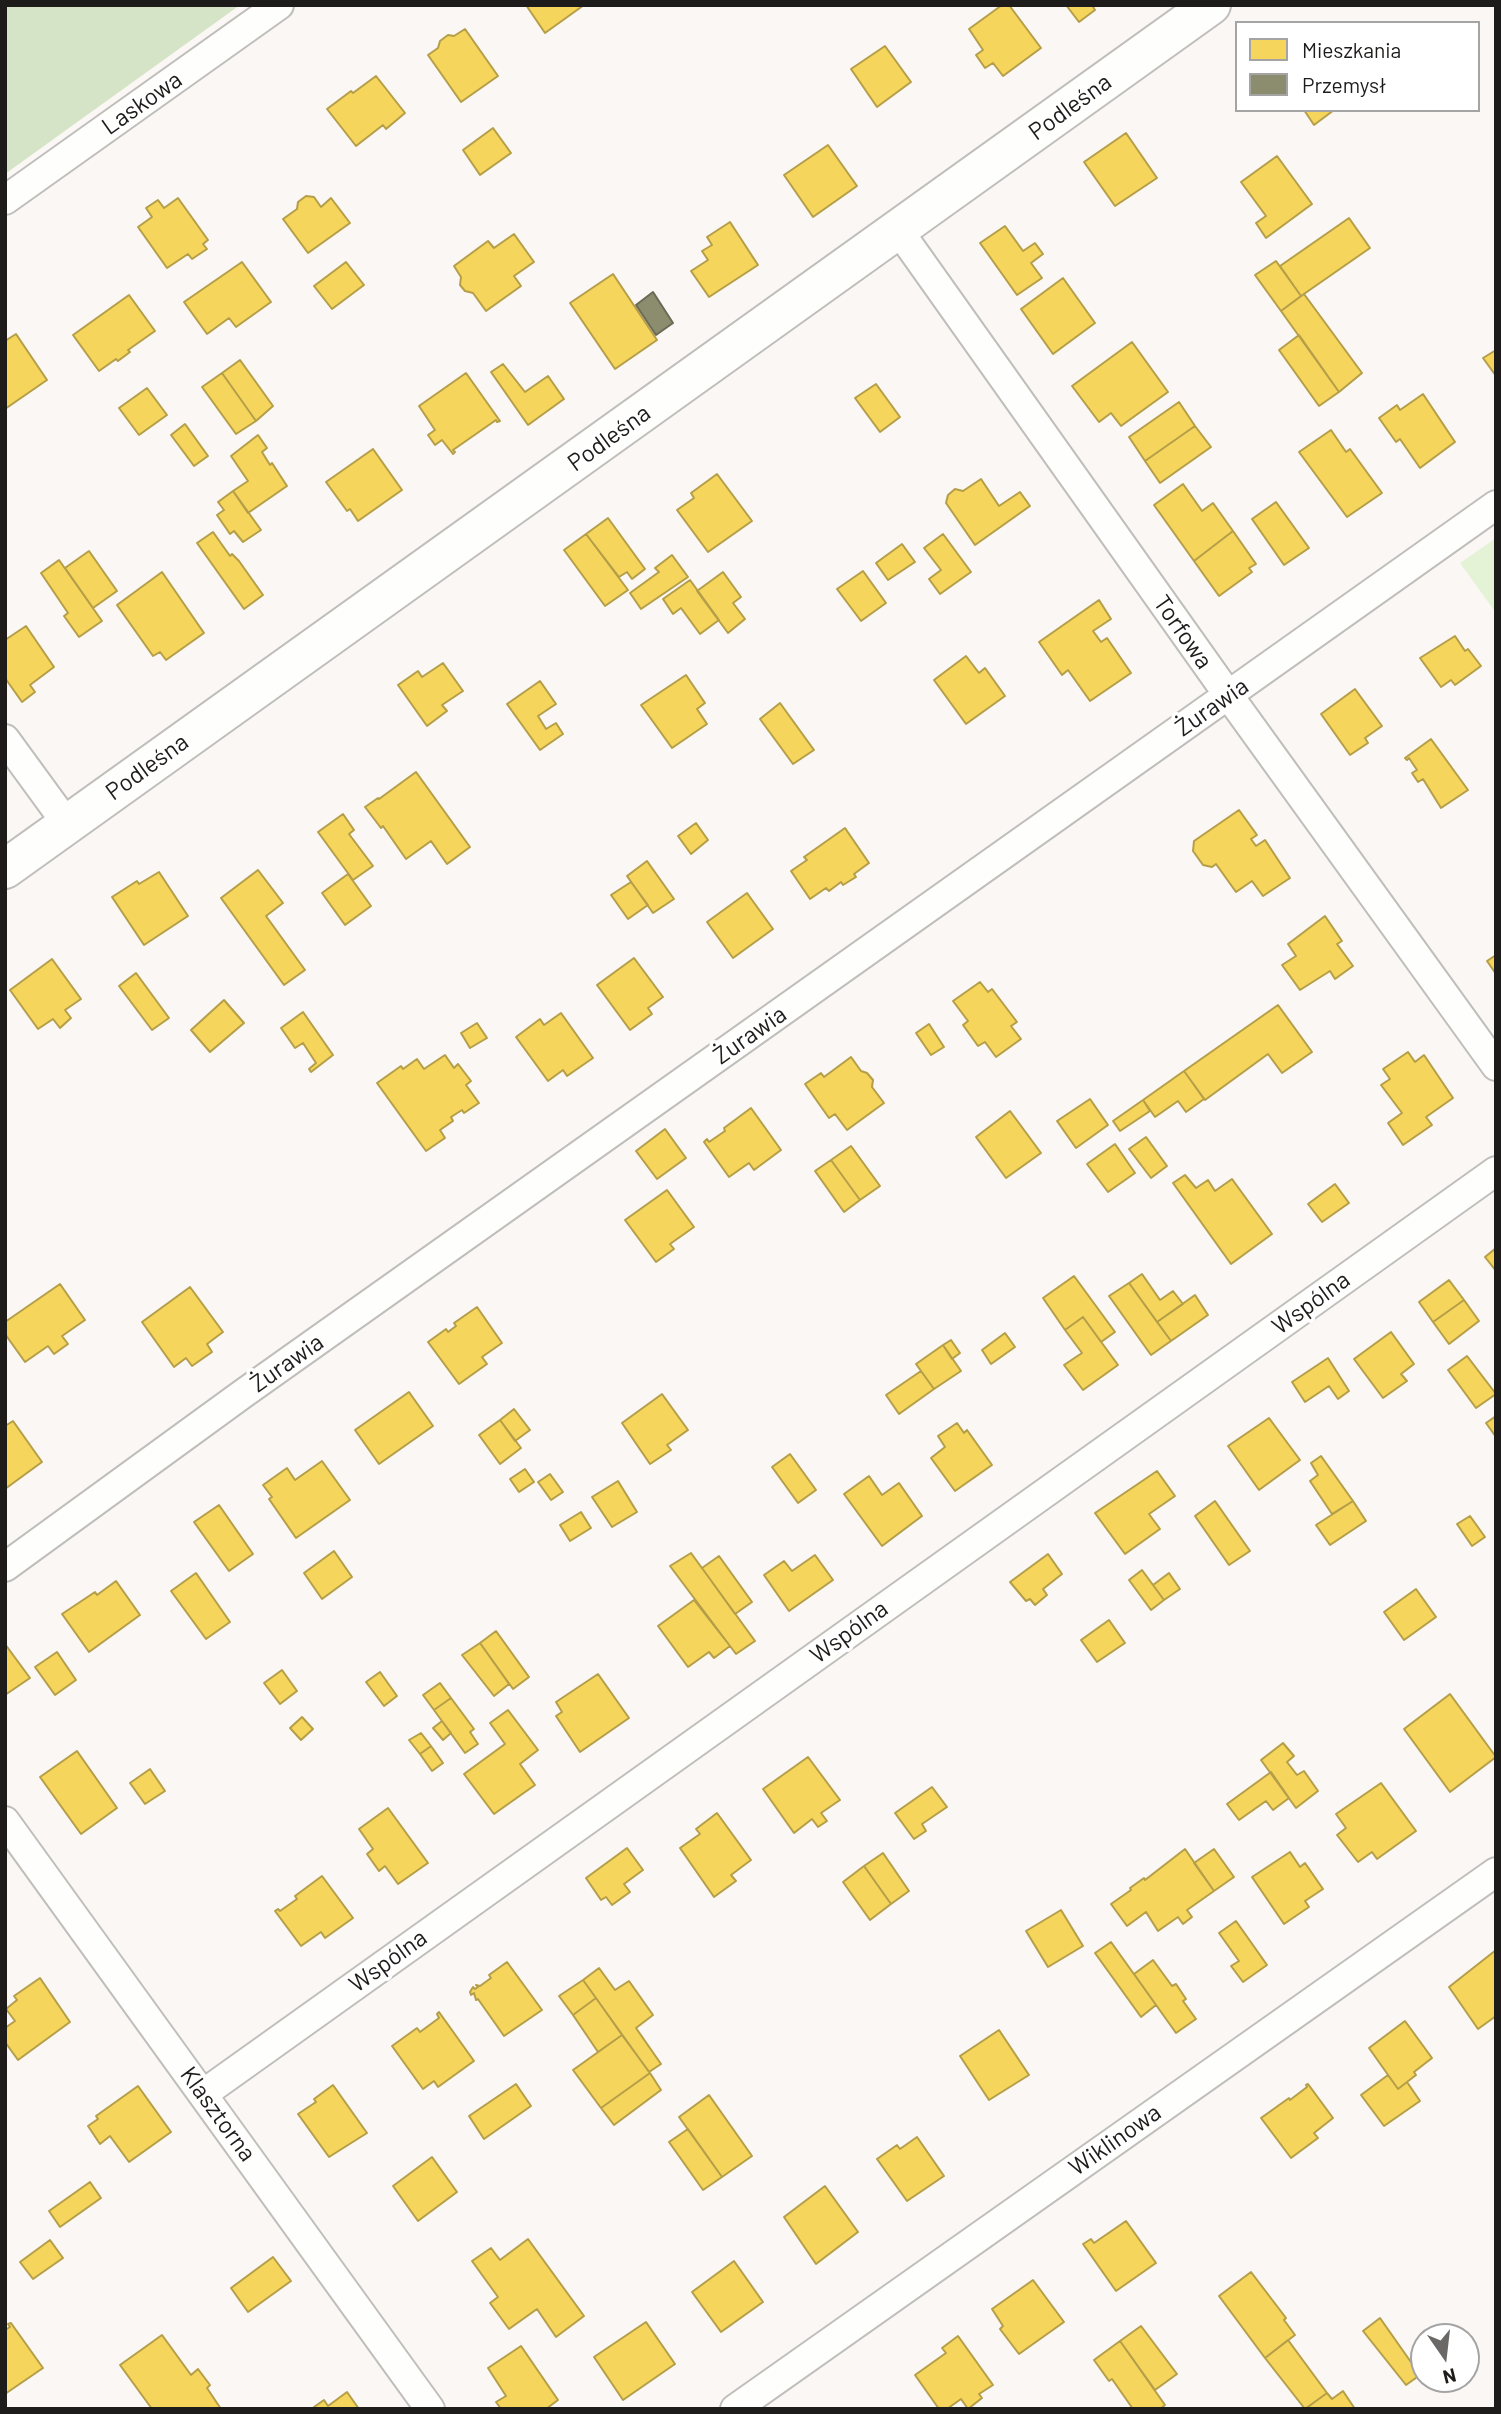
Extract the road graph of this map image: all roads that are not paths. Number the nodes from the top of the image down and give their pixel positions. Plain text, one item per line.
1 (279, 5) edge
2 (1211, 5) edge
3 (5, 200) edge
4 (899, 231) junction
5 (1496, 505) edge
6 (1229, 696) junction
7 (5, 739) edge
8 (67, 824) junction
9 (5, 869) edge
10 (1496, 1066) edge
11 (1496, 1171) edge
12 (5, 1567) edge
13 (5, 1821) edge
14 (1496, 1872) edge
15 (203, 2094) junction
16 (430, 2409) edge
17 (735, 2409) edge

1 - 3 street, Laskowa
2 - 4 street, Podleśna
4 - 6 street, Torfowa
4 - 8 street, Podleśna
5 - 6 street, Żurawia
6 - 10 street, Torfowa
6 - 12 street, Żurawia
7 - 8 street
8 - 9 street, Podleśna
11 - 15 street, Wspólna
13 - 15 street, Klasztorna
14 - 17 street, Wiklinowa
15 - 16 street, Klasztorna

